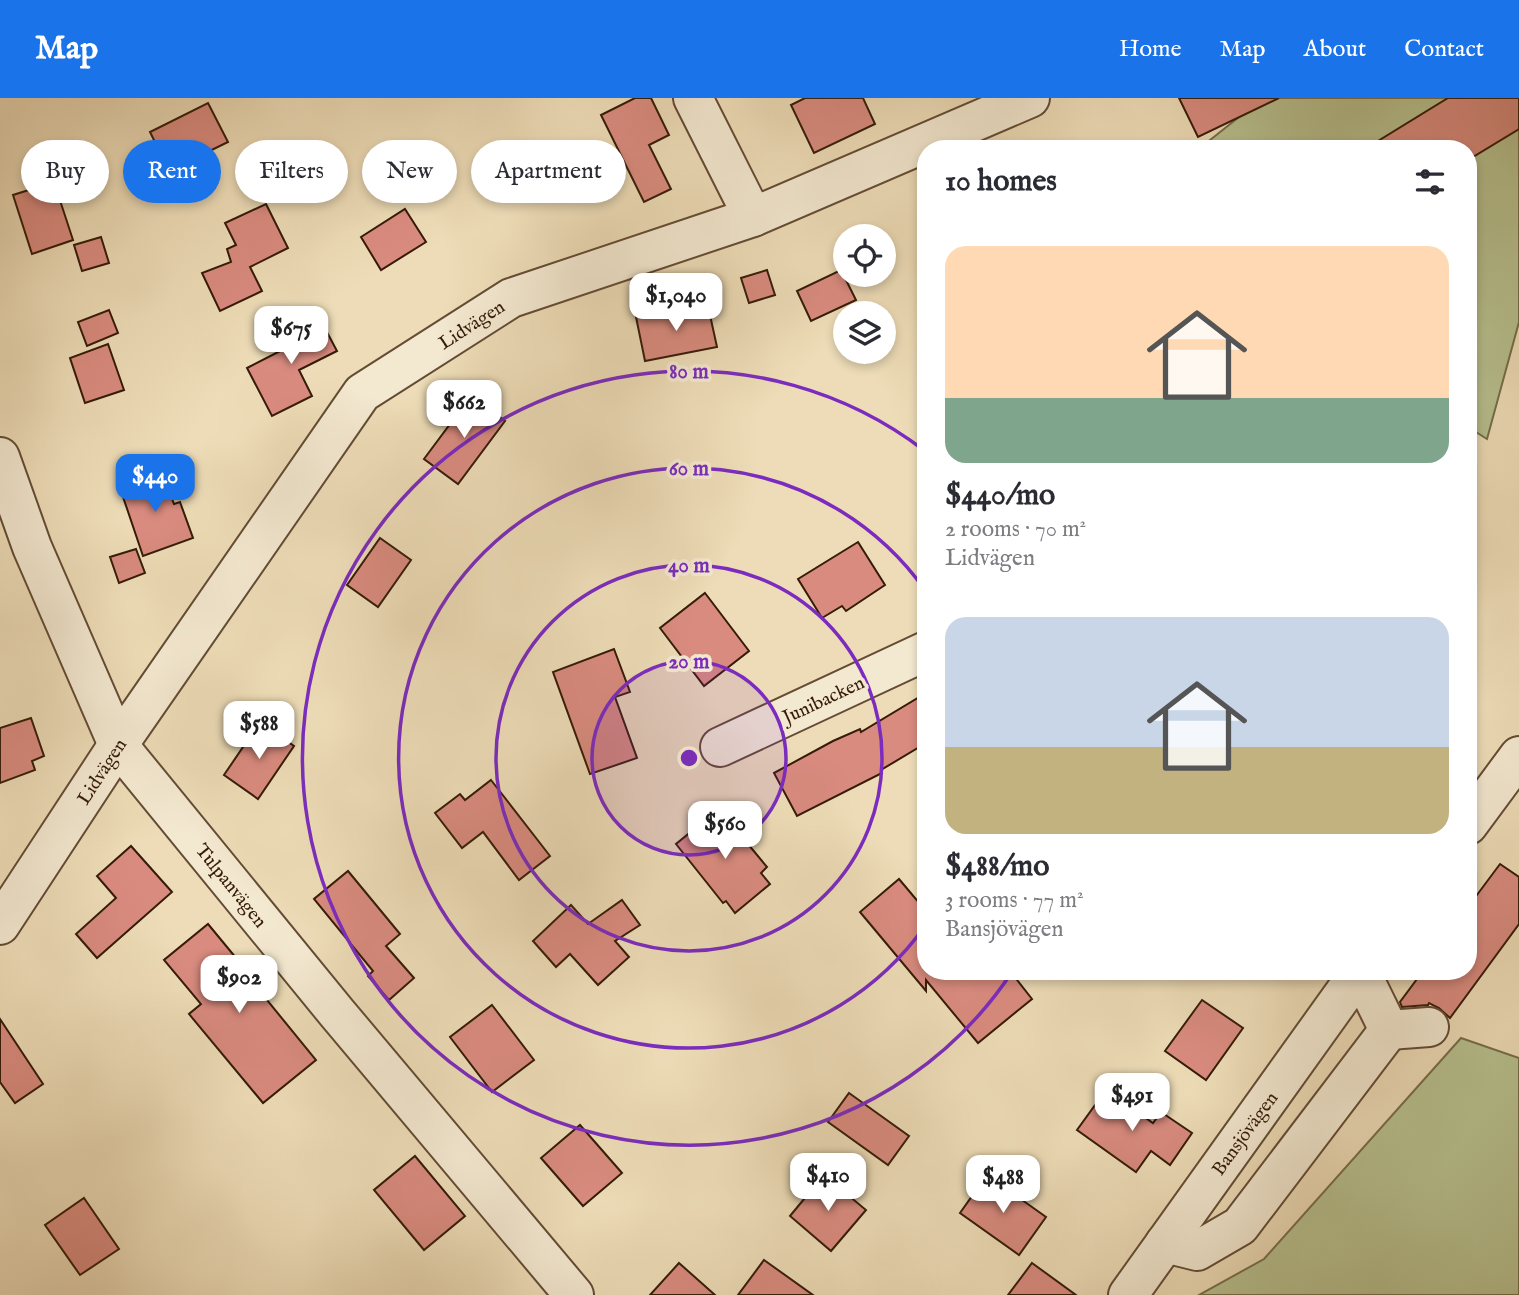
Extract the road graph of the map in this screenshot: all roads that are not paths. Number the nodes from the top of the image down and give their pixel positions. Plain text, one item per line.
1 (693, 98) edge
2 (1030, 98) edge
3 (932, 140) edge
4 (917, 147) edge
5 (753, 217) junction
6 (0, 457) edge
7 (917, 655) edge
8 (118, 745) junction
9 (720, 747) dead end
10 (1519, 756) edge
11 (1506, 802) edge
12 (1477, 820) edge
13 (0, 925) edge
14 (1354, 980) edge
15 (1364, 980) edge
16 (1429, 1027) dead end
17 (1389, 1030) junction
18 (1165, 1243) junction
19 (574, 1295) edge
20 (1128, 1295) edge

1 - 5 street
2 - 3 street, Lidvägen
4 - 5 street, Lidvägen
5 - 8 street, Lidvägen
6 - 8 street, Tulpanvägen
7 - 9 street, Junibacken
8 - 13 street, Lidvägen
8 - 19 street, Tulpanvägen
10 - 11 street
11 - 12 street
14 - 18 street, Bansjövägen
15 - 17 street
16 - 17 street
17 - 18 street
18 - 20 street, Bansjövägen

